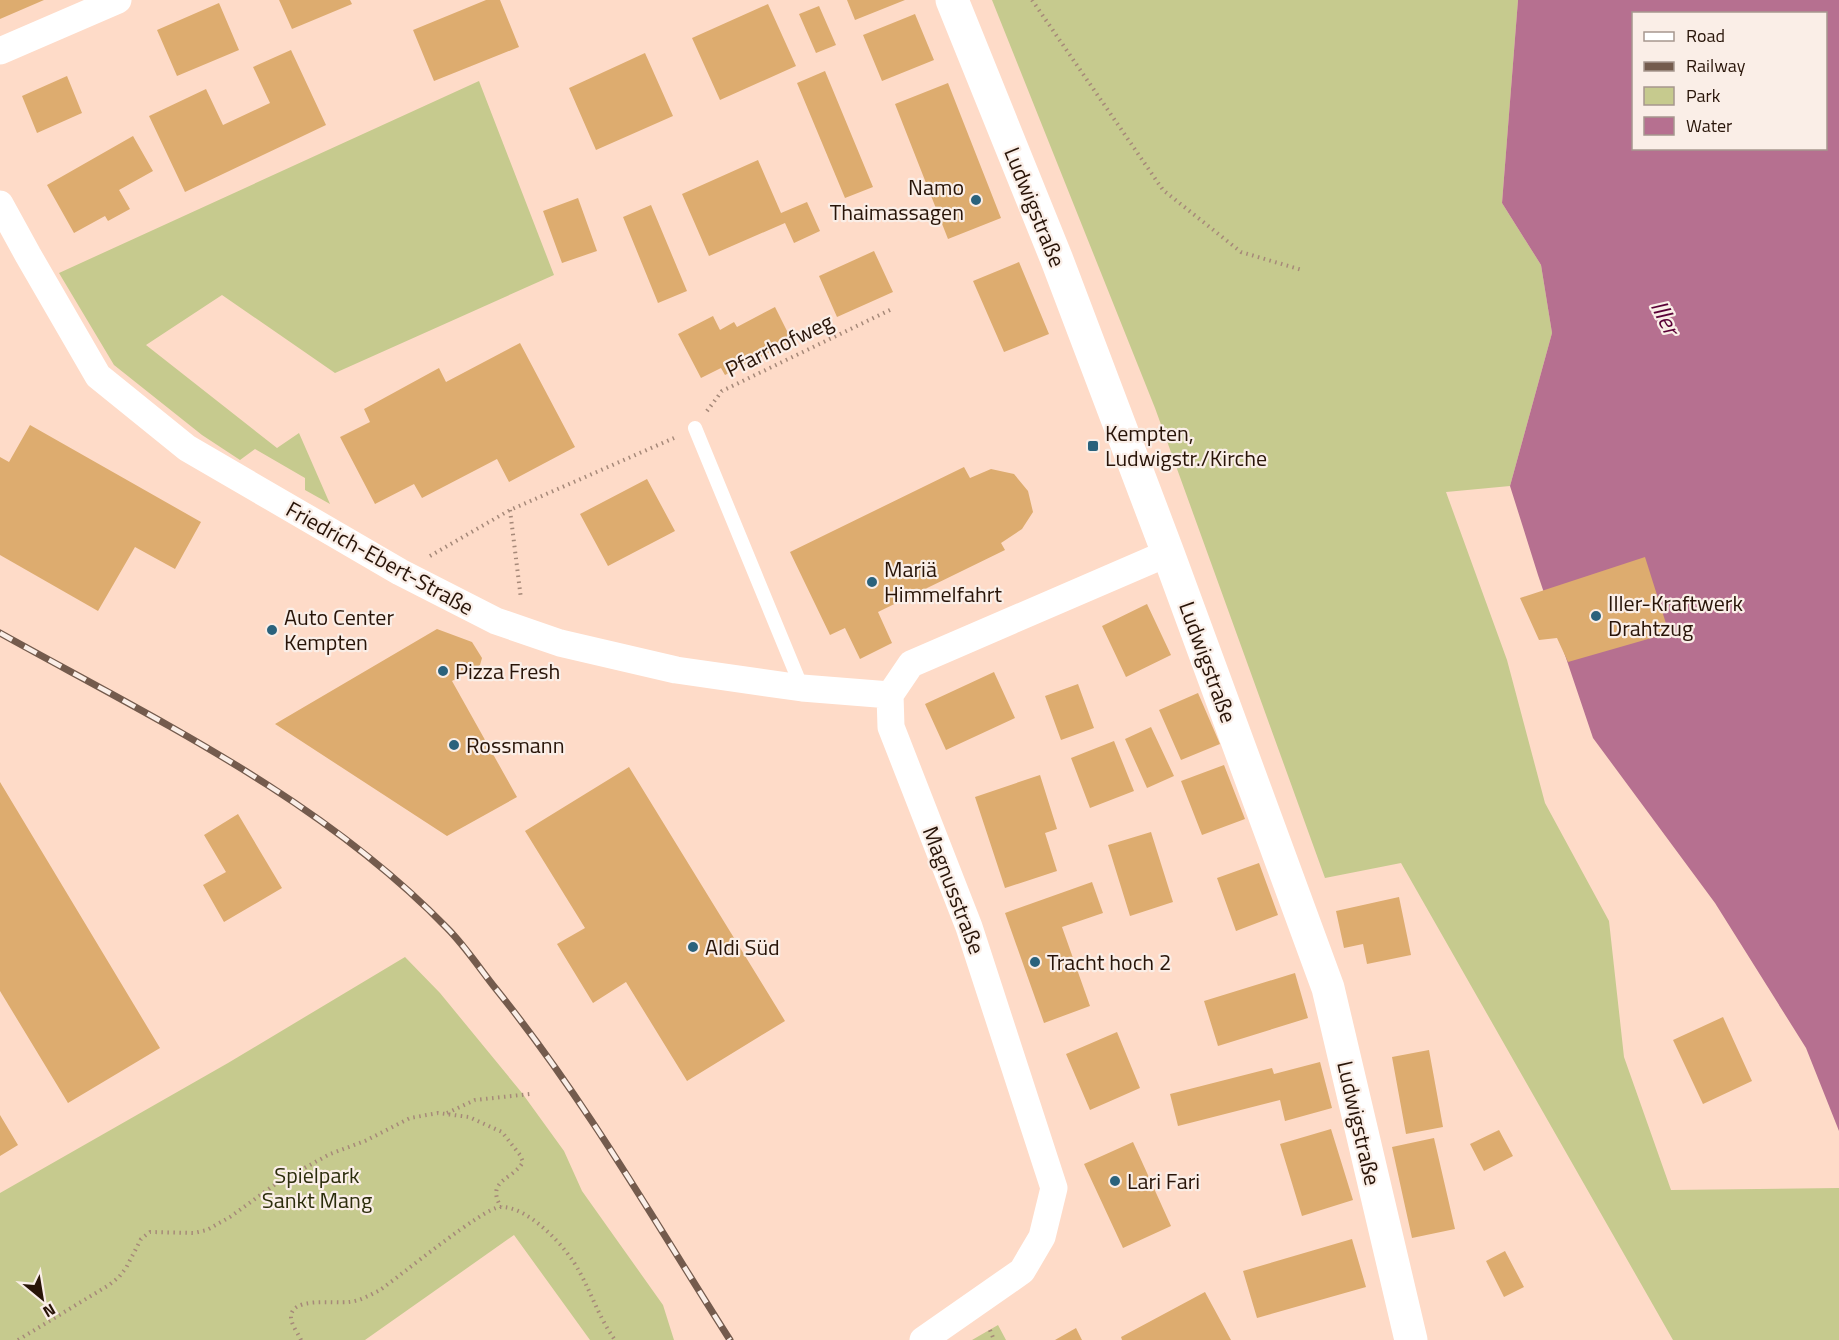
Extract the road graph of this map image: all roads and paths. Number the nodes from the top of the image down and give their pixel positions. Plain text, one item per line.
1 (118, 0) edge
2 (952, 0) edge
3 (1032, 0) edge
4 (0, 51) edge
5 (0, 204) edge
6 (1302, 270) dead end
7 (892, 309) dead end
8 (694, 428) junction
9 (510, 510) junction
10 (1168, 553) junction
11 (400, 572) junction
12 (524, 632) junction
13 (802, 688) junction
14 (890, 695) junction
15 (530, 1094) dead end
16 (445, 1113) junction
17 (501, 1207) junction
18 (18, 1340) edge
19 (301, 1340) edge
20 (615, 1340) edge
21 (923, 1340) edge
22 (1411, 1340) edge

1 - 4 street
2 - 10 street, Ludwigstraße
3 - 6 path
5 - 11 street, Friedrich-Ebert-Straße
7 - 8 path, Pfarrhofweg
8 - 9 path
8 - 13 lane
9 - 11 path
9 - 12 path
10 - 14 street
10 - 22 street, Ludwigstraße
11 - 12 street, Friedrich-Ebert-Straße
12 - 13 street, Friedrich-Ebert-Straße
13 - 14 street, Friedrich-Ebert-Straße
14 - 21 street, Magnusstraße
15 - 16 path
16 - 17 path
16 - 18 path
17 - 19 path
17 - 20 path

